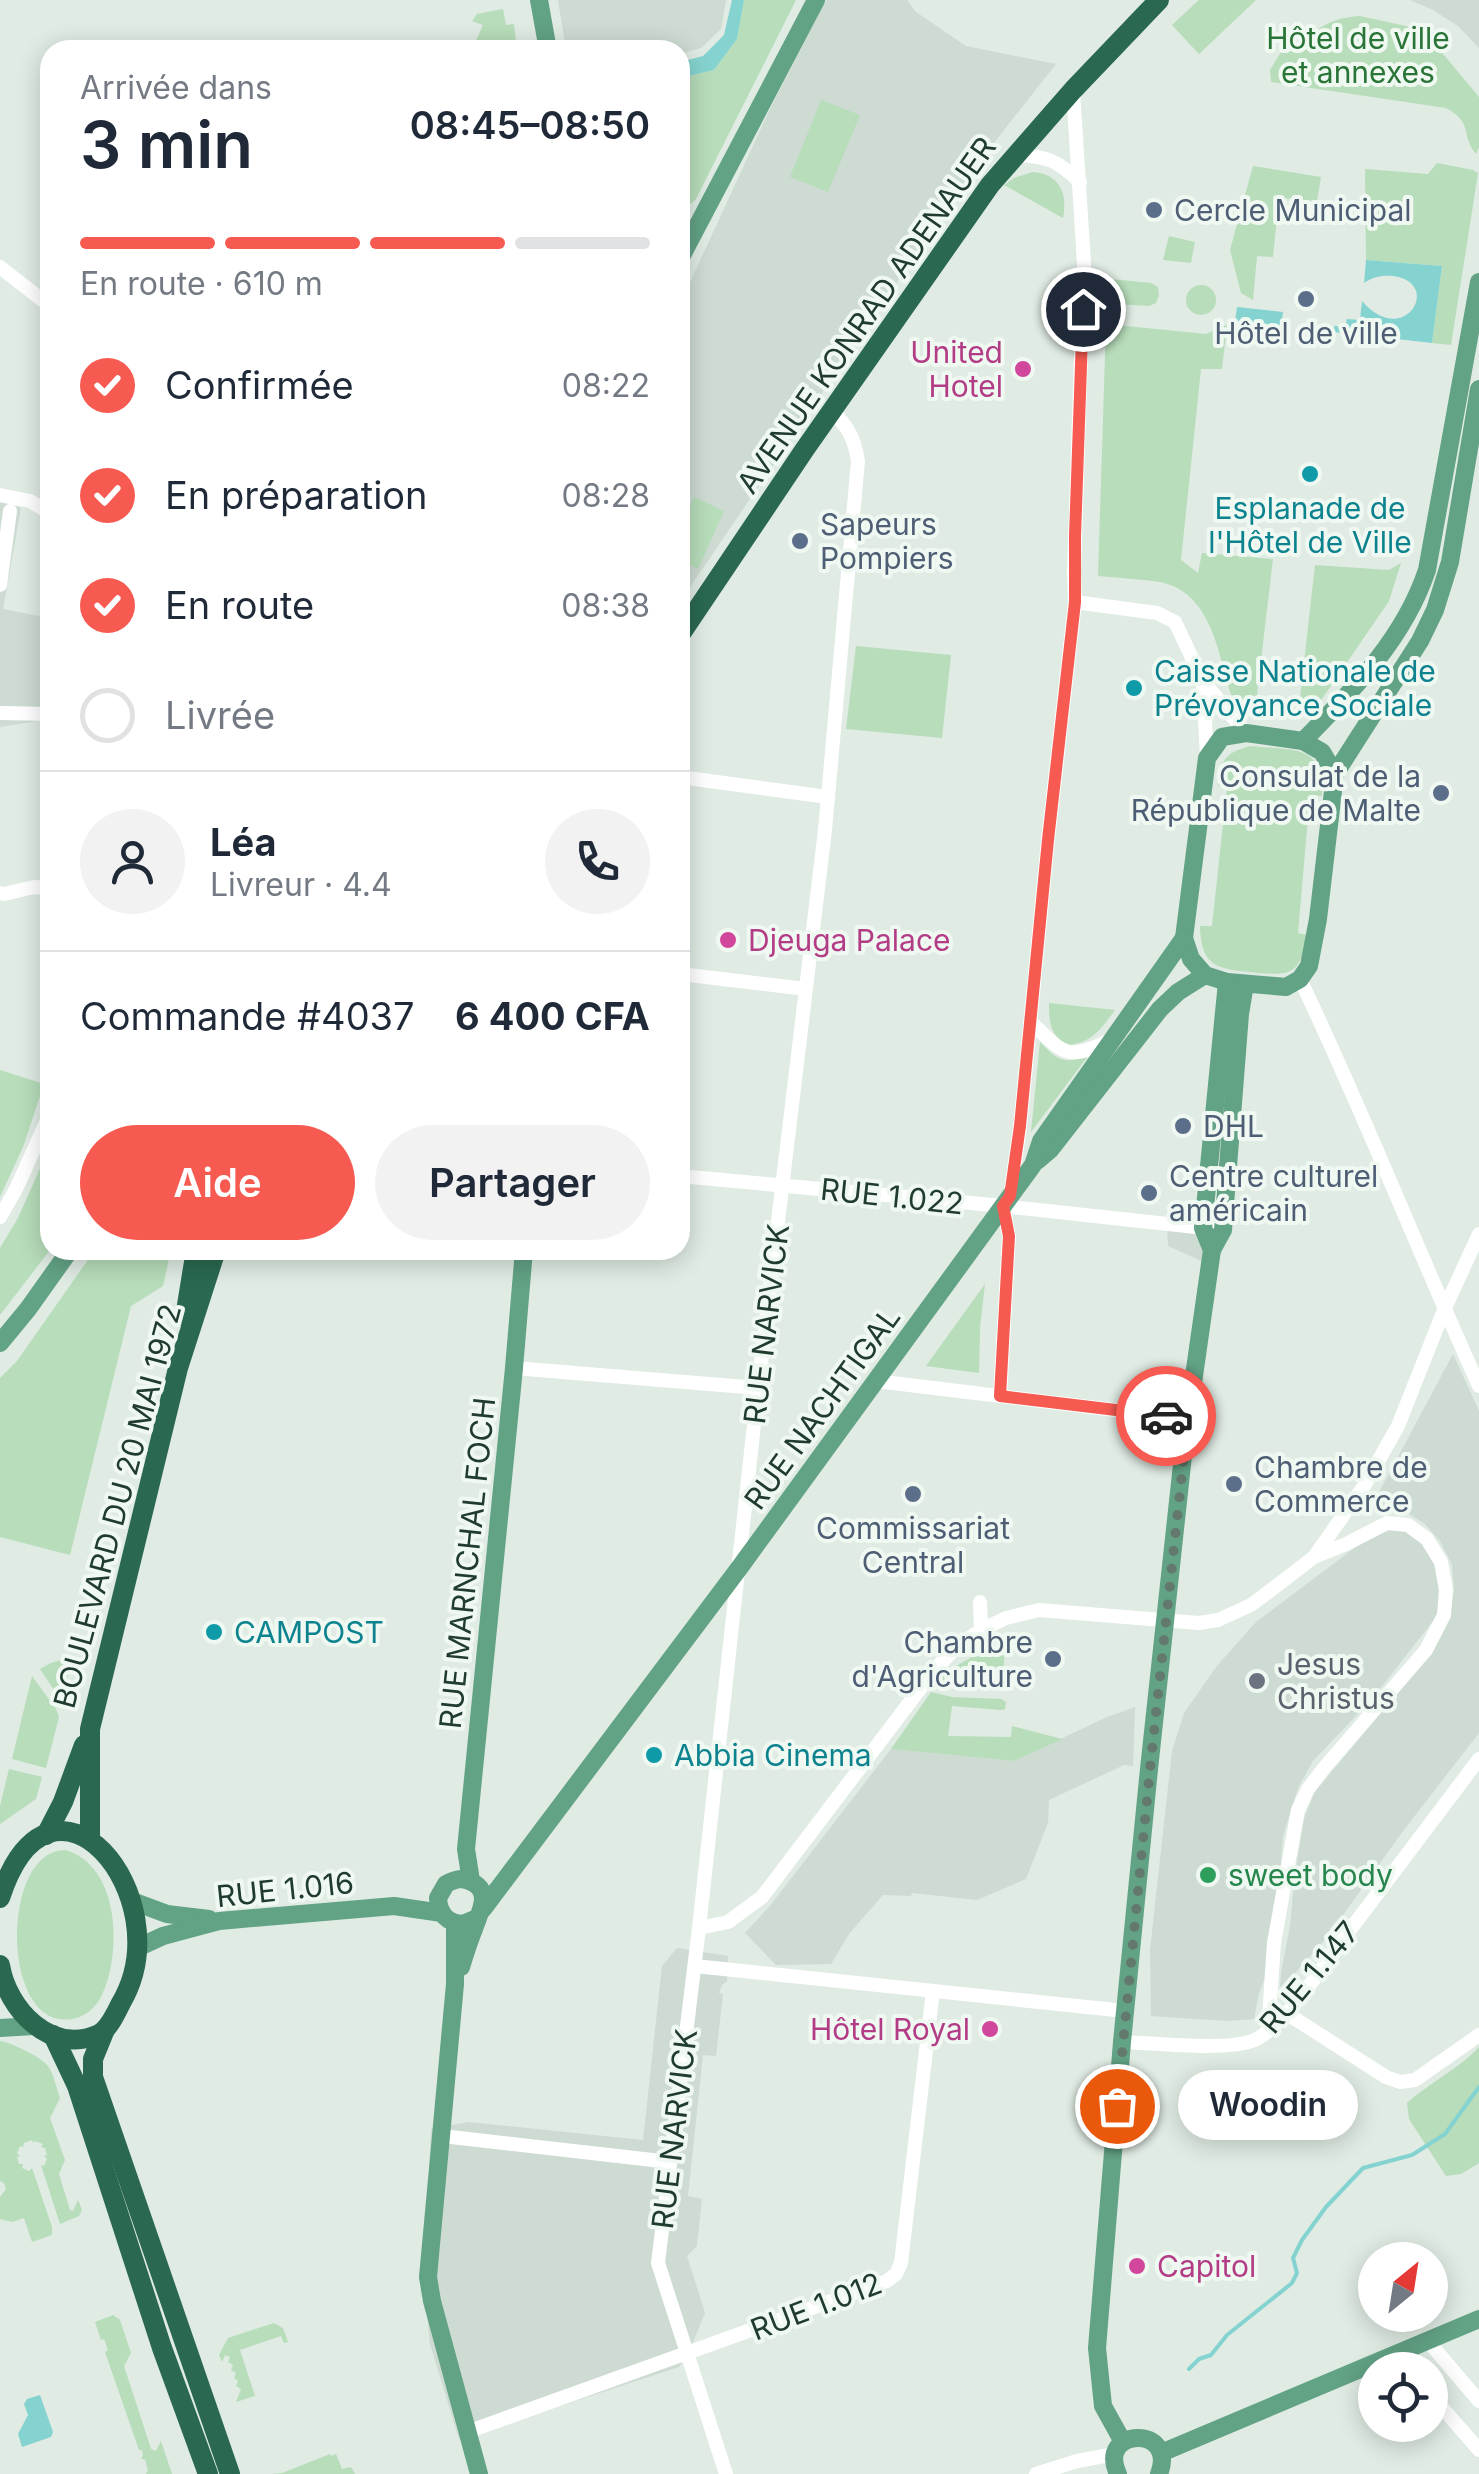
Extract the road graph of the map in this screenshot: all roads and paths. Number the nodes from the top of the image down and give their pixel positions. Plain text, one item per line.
1 (539, 0) edge
2 (816, 0) edge
3 (1160, 0) edge
4 (546, 40) edge
5 (1073, 90) junction
6 (1016, 155) junction
7 (1080, 182) junction
8 (690, 240) edge
9 (0, 267) edge
10 (1479, 282) edge
11 (40, 298) edge
12 (1479, 389) edge
13 (832, 410) junction
14 (0, 494) edge
15 (40, 507) edge
16 (10, 511) dead end
17 (0, 584) edge
18 (1075, 602) junction
19 (690, 620) edge
20 (1203, 681) junction
21 (0, 713) edge
22 (40, 714) edge
23 (1246, 733) junction
24 (1303, 741) junction
25 (1208, 758) junction
26 (1335, 774) junction
27 (690, 778) edge
28 (828, 797) junction
29 (40, 887) edge
30 (0, 893) edge
31 (1184, 938) junction
32 (690, 975) edge
33 (1204, 975) junction
34 (1300, 978) junction
35 (1236, 983) junction
36 (806, 989) junction
37 (1031, 1022) junction
38 (1115, 1037) junction
39 (40, 1136) edge
40 (1033, 1165) junction
41 (690, 1177) edge
42 (782, 1186) junction
43 (1006, 1201) junction
44 (0, 1217) edge
45 (1203, 1228) junction
46 (1223, 1230) junction
47 (1479, 1234) edge
48 (1212, 1250) junction
49 (63, 1260) edge
50 (194, 1260) edge
51 (213, 1260) edge
52 (523, 1260) edge
53 (1444, 1310) junction
54 (0, 1343) edge
55 (178, 1368) junction
56 (514, 1368) junction
57 (876, 1381) junction
58 (1479, 1386) edge
59 (758, 1388) junction
60 (1000, 1396) junction
61 (1188, 1418) junction
62 (1314, 1557) junction
63 (740, 1566) junction
64 (980, 1602) dead end
65 (1166, 1621) junction
66 (981, 1630) junction
67 (90, 1729) junction
68 (1479, 1759) edge
69 (46, 1834) junction
70 (90, 1839) junction
71 (8, 1864) edge
72 (468, 1895) junction
73 (0, 1898) edge
74 (132, 1901) junction
75 (394, 1906) junction
76 (448, 1918) junction
77 (219, 1921) junction
78 (699, 1928) junction
79 (137, 1948) junction
80 (0, 1965) edge
81 (694, 1966) junction
82 (1, 1975) edge
83 (455, 1984) junction
84 (933, 1991) junction
85 (1125, 2011) junction
86 (1286, 2012) junction
87 (0, 2028) edge
88 (44, 2031) junction
89 (1268, 2031) junction
90 (104, 2032) junction
91 (1479, 2034) edge
92 (1122, 2042) junction
93 (442, 2136) junction
94 (670, 2162) junction
95 (1479, 2319) edge
96 (1428, 2341) junction
97 (687, 2355) junction
98 (1479, 2401) edge
99 (1448, 2414) edge
100 (467, 2432) junction
101 (1119, 2448) junction
102 (1479, 2450) edge
103 (1161, 2452) junction
104 (208, 2474) edge
105 (230, 2474) edge
106 (479, 2474) edge
107 (726, 2474) edge
108 (1036, 2474) edge
109 (1118, 2474) edge
110 (1159, 2474) edge

1 - 4 main road
2 - 8 main road
3 - 5 highway, AVENUE KONRAD ADENAUER
5 - 6 highway, AVENUE KONRAD ADENAUER
5 - 7 street
6 - 7 street
6 - 13 highway, AVENUE KONRAD ADENAUER
7 - 18 street
9 - 11 street
10 - 24 main road
12 - 26 main road
13 - 19 highway, AVENUE KONRAD ADENAUER
13 - 28 street, RUE NARVICK
14 - 15 street
16 - 17 street
18 - 20 street
18 - 37 street
20 - 23 street
20 - 25 street
21 - 22 street
23 - 24 main road
23 - 25 main road
24 - 26 main road
25 - 31 main road
26 - 34 main road
27 - 28 street
28 - 36 street, RUE NARVICK
29 - 30 street
31 - 33 main road
31 - 38 main road, RUE NACHTIGAL
32 - 36 street
33 - 35 main road
33 - 40 main road
34 - 35 main road
34 - 53 street
35 - 45 main road
35 - 46 main road
36 - 42 street, RUE NARVICK
37 - 38 street
37 - 43 street
38 - 40 main road, RUE NACHTIGAL
39 - 44 street
40 - 43 main road, RUE NACHTIGAL
41 - 42 street, RUE 1.022
42 - 43 street, RUE 1.022
42 - 59 street, RUE NARVICK
43 - 45 street, RUE 1.022
43 - 57 main road, RUE NACHTIGAL
43 - 60 street
45 - 46 street, RUE 1.022
45 - 48 main road
46 - 48 main road
47 - 53 street
48 - 61 main road
49 - 54 main road
50 - 55 highway
51 - 55 highway, BOULEVARD DU 20 MAI 1972
52 - 56 main road, RUE MARNCHAL FOCH
53 - 58 street
53 - 62 street
55 - 67 highway, BOULEVARD DU 20 MAI 1972
56 - 59 street
56 - 72 main road, RUE MARNCHAL FOCH
57 - 60 street
57 - 63 main road, RUE NACHTIGAL
59 - 63 street, RUE NARVICK
60 - 61 street
61 - 65 main road
62 - 65 street
62 - 89 street
63 - 72 main road, RUE NACHTIGAL
63 - 78 street, RUE NARVICK
64 - 66 street
65 - 66 street
65 - 85 main road
66 - 78 street
67 - 69 highway
67 - 70 highway, BOULEVARD DU 20 MAI 1972
68 - 86 street, RUE 1.147
69 - 70 highway
69 - 71 highway
70 - 74 highway
71 - 73 highway
72 - 75 main road
72 - 76 main road
72 - 76 main road, RUE MARNCHAL FOCH
72 - 83 main road
74 - 77 main road
74 - 79 highway
75 - 76 main road, RUE 1.016
75 - 77 main road, RUE 1.016
76 - 83 main road, RUE MARNCHAL FOCH
77 - 79 main road, RUE 1.016
78 - 81 street, RUE NARVICK
79 - 90 highway
80 - 82 highway
81 - 84 street
81 - 94 street, RUE NARVICK
82 - 88 highway
83 - 93 main road
84 - 85 street
84 - 97 street, RUE 1.012
85 - 92 main road
86 - 89 street, RUE 1.147
86 - 91 street
87 - 88 main road
88 - 90 highway
88 - 104 highway
89 - 92 street, RUE 1.147
90 - 105 highway
92 - 101 main road
93 - 94 street
93 - 100 main road
94 - 97 street, RUE NARVICK
95 - 96 main road
96 - 98 street
96 - 103 main road
97 - 100 street, RUE 1.012
97 - 107 street, RUE NARVICK
99 - 102 street
100 - 106 main road
101 - 103 main road
101 - 108 street
101 - 109 main road
103 - 110 main road

